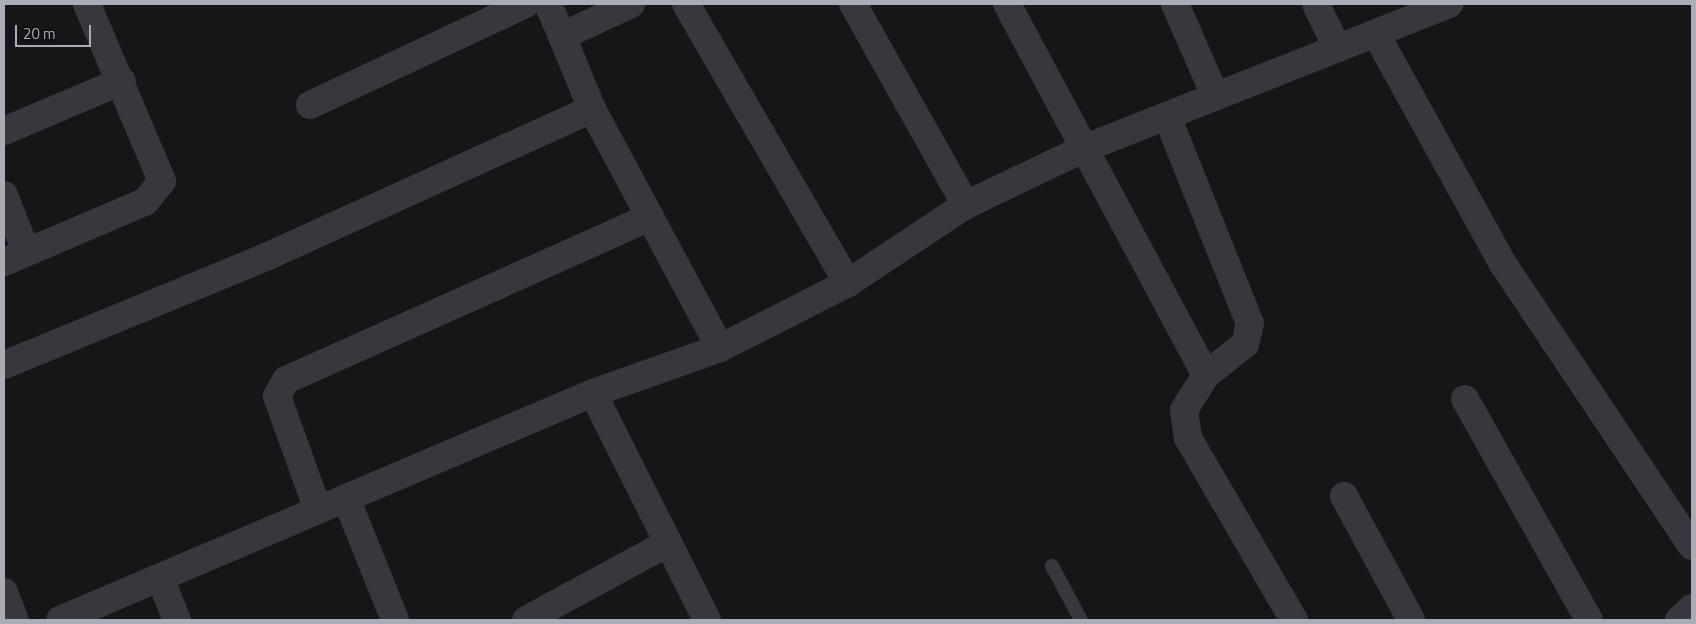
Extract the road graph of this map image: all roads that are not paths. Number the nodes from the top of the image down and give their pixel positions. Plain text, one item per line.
1 (87, 4) edge
2 (526, 4) edge
3 (548, 4) edge
4 (631, 4) edge
5 (686, 4) edge
6 (853, 4) edge
7 (1007, 4) edge
8 (1175, 4) edge
9 (1316, 4) edge
10 (1449, 4) edge
11 (1376, 34) junction
12 (562, 36) junction
13 (1337, 48) junction
14 (122, 81) junction
15 (1215, 95) junction
16 (310, 104) dead end
17 (592, 109) junction
18 (1167, 116) junction
19 (4, 131) edge
20 (1083, 149) junction
21 (4, 195) edge
22 (966, 205) junction
23 (650, 217) junction
24 (15, 256) edge
25 (848, 284) junction
26 (720, 348) junction
27 (4, 366) edge
28 (1206, 375) junction
29 (593, 393) junction
30 (1465, 399) dead end
31 (1344, 496) dead end
32 (346, 498) junction
33 (318, 510) junction
34 (668, 543) junction
35 (1692, 546) edge
36 (1052, 566) dead end
37 (160, 578) junction
38 (4, 592) edge
39 (1692, 608) edge
40 (15, 620) edge
41 (60, 620) edge
42 (177, 620) edge
43 (395, 620) edge
44 (526, 620) edge
45 (707, 620) edge
46 (1081, 620) edge
47 (1294, 620) edge
48 (1411, 620) edge
49 (1589, 620) edge
50 (1679, 620) edge

1 - 14 street
2 - 16 street
3 - 12 street
4 - 12 street
5 - 25 street
6 - 22 street
7 - 20 street
8 - 15 street
9 - 13 street
10 - 11 street
11 - 13 street
11 - 35 street
12 - 17 street
13 - 15 street
14 - 19 street
14 - 24 street
15 - 18 street
17 - 23 street
17 - 27 street
18 - 20 street
18 - 28 street
20 - 22 street
20 - 28 street
21 - 24 street
22 - 25 street
23 - 26 street
23 - 33 street
25 - 26 street
26 - 29 street
28 - 47 street
29 - 32 street
29 - 34 street
30 - 49 street
31 - 48 street
32 - 33 street
32 - 43 street
33 - 37 street
34 - 44 street
34 - 45 street
36 - 46 lane
37 - 41 street
37 - 42 street
38 - 40 street
39 - 50 street

